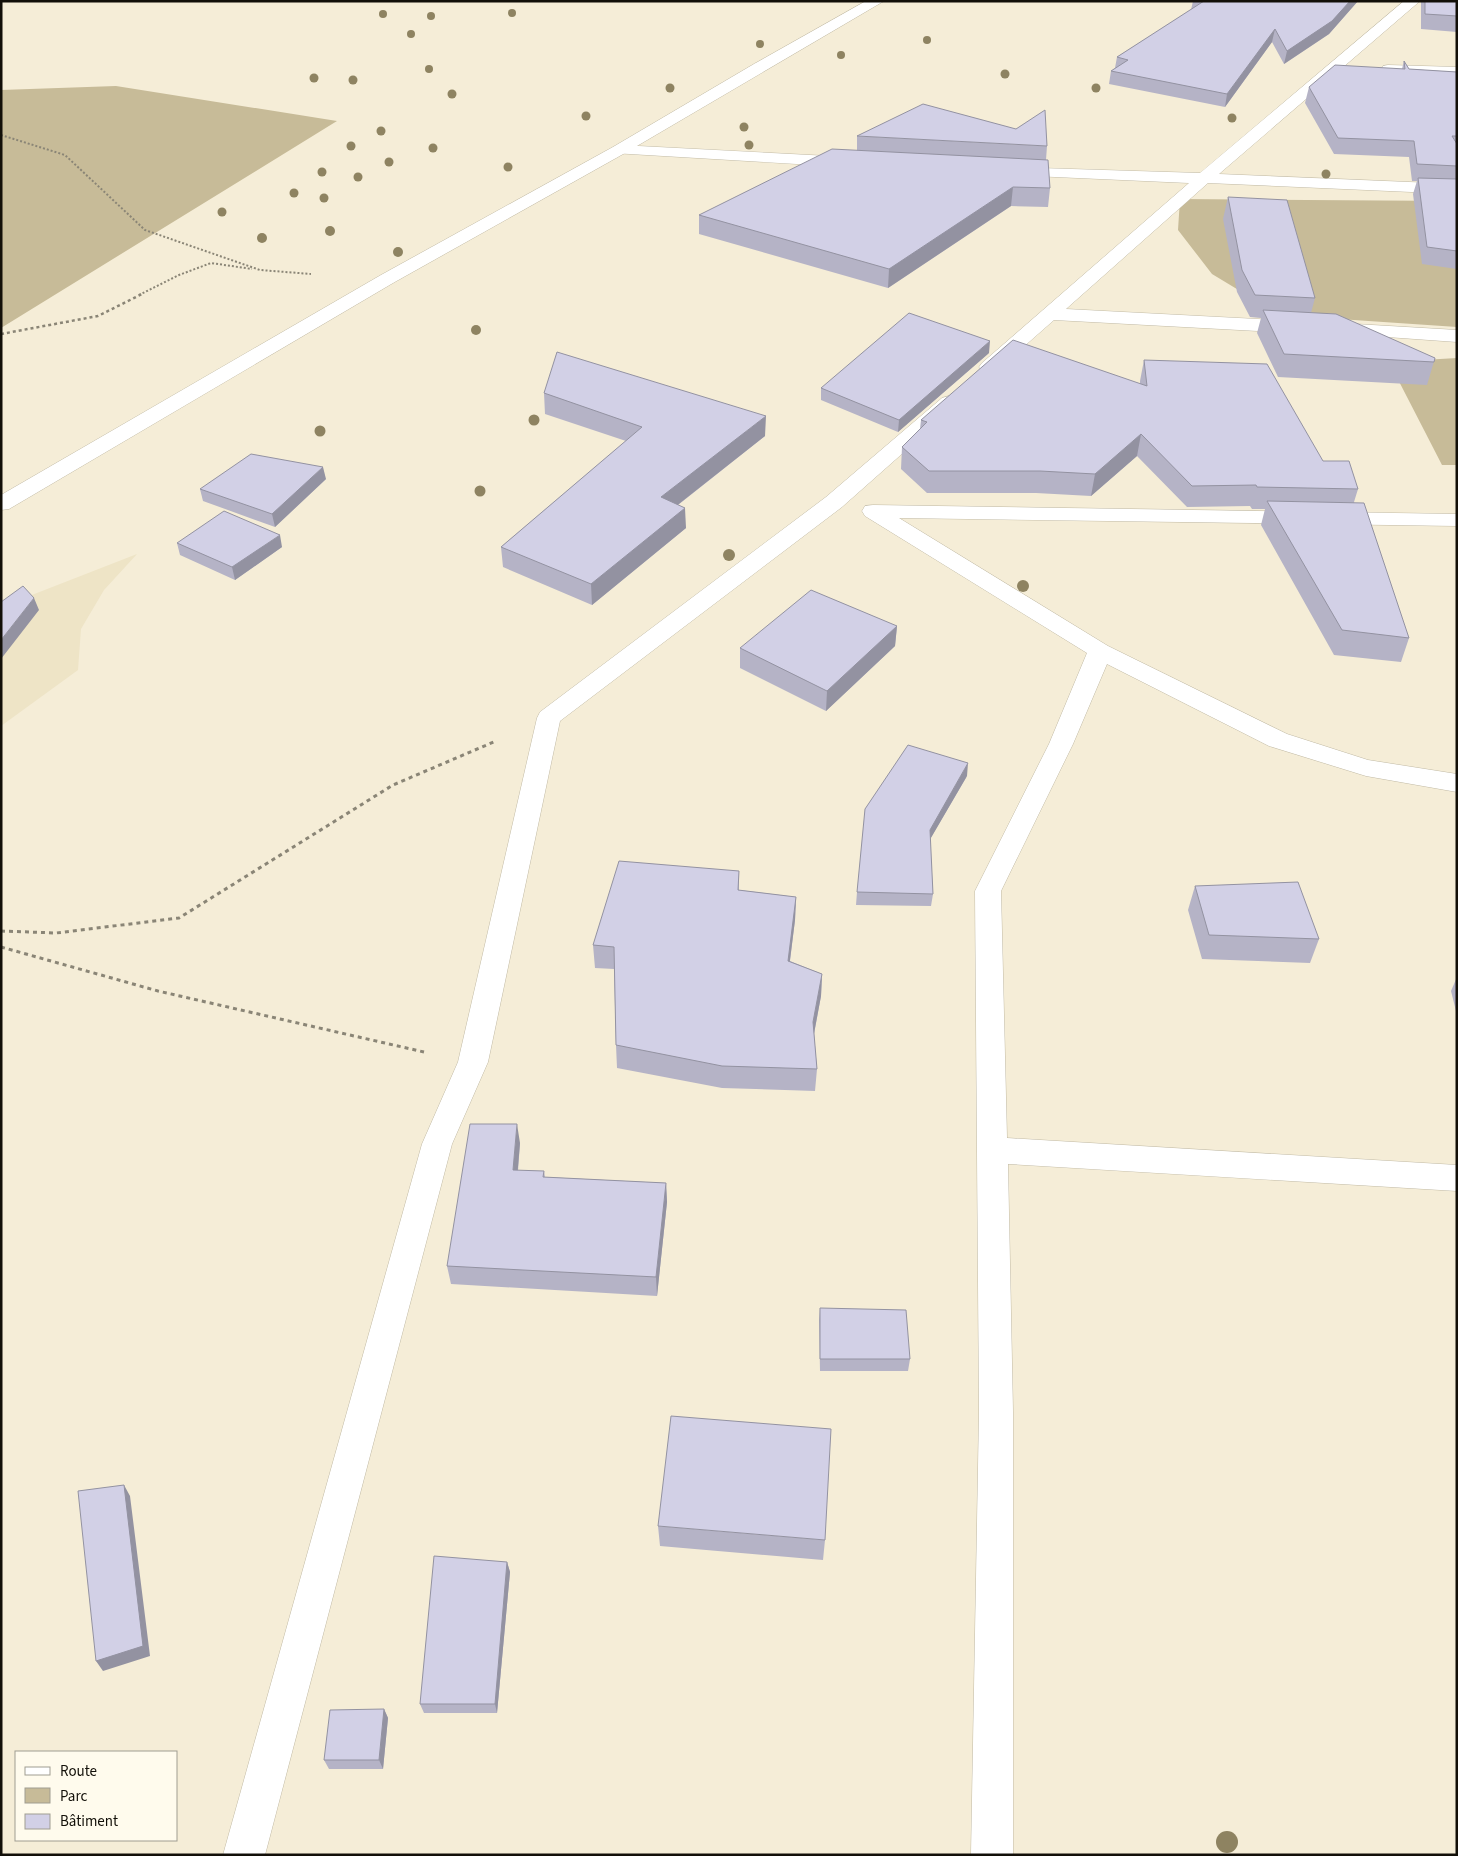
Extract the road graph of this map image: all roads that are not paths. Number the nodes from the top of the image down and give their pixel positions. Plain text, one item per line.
1 (877, 1) edge
2 (1413, 1) edge
3 (1373, 69) edge
4 (1457, 71) edge
5 (619, 150) junction
6 (861, 162) edge
7 (997, 169) edge
8 (1202, 180) junction
9 (1457, 189) edge
10 (1050, 314) junction
11 (1457, 336) edge
12 (834, 502) junction
13 (1, 504) edge
14 (873, 511) junction
15 (1457, 520) edge
16 (1100, 651) junction
17 (1457, 784) edge
18 (991, 1150) junction
19 (1457, 1178) edge
20 (244, 1855) edge
21 (992, 1855) edge

1 - 5 street
2 - 8 street
3 - 4 street
5 - 6 street
5 - 13 street
7 - 8 street
8 - 9 street
8 - 10 street
10 - 11 street
10 - 12 street
12 - 14 street
12 - 20 street
14 - 15 street
14 - 16 street
16 - 17 street
16 - 18 street
18 - 19 street
18 - 21 street

